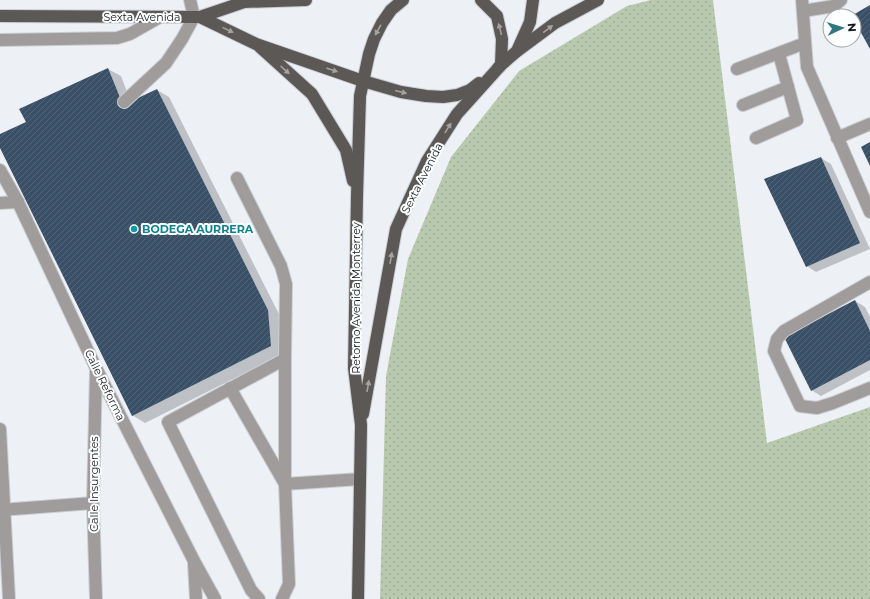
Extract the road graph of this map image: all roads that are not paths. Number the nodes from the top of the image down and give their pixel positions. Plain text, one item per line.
1 (190, 0) edge
2 (306, 0) edge
3 (403, 0) edge
4 (481, 0) edge
5 (533, 0) edge
6 (598, 0) edge
7 (841, 0) edge
8 (802, 6) edge
9 (0, 16) edge
10 (160, 17) junction
11 (197, 17) junction
12 (0, 40) edge
13 (805, 43) junction
14 (256, 44) junction
15 (516, 52) junction
16 (779, 54) junction
17 (501, 65) junction
18 (737, 69) dead end
19 (363, 81) junction
20 (788, 87) junction
21 (124, 102) dead end
22 (743, 105) dead end
23 (870, 124) edge
24 (756, 138) dead end
25 (837, 138) junction
26 (0, 170) edge
27 (237, 178) dead end
28 (357, 196) junction
29 (18, 202) junction
30 (0, 203) edge
31 (870, 212) edge
32 (870, 282) edge
33 (284, 359) junction
34 (96, 368) junction
35 (230, 388) junction
36 (870, 388) edge
37 (361, 425) junction
38 (0, 429) edge
39 (360, 479) junction
40 (285, 484) junction
41 (93, 504) junction
42 (2, 510) edge
43 (194, 561) junction
44 (9, 599) edge
45 (96, 599) edge
46 (196, 599) edge
47 (215, 599) edge
48 (260, 599) edge
49 (282, 599) edge
50 (358, 599) edge

1 - 11 street
2 - 11 main road, Sexta Avenida
3 -> 19 main road
17 -> 4 main road
5 - 15 main road
15 -> 6 main road, Sexta Avenida
7 - 8 street
8 - 13 street
9 - 10 main road, Sexta Avenida
10 - 11 main road, Sexta Avenida
10 - 12 street
11 -> 14 main road
11 - 21 street
13 - 16 street
13 - 25 street
14 -> 19 main road
14 -> 28 main road
15 - 17 main road, Sexta Avenida
16 - 18 street
16 - 20 street
19 -> 17 main road
37 -> 17 main road, Sexta Avenida
19 - 28 main road
20 - 22 street
20 - 24 street
23 - 25 street
25 - 31 street
26 - 29 street, Calle Reforma
27 - 33 street
28 - 37 main road, Retorno Avenida Monterrey
29 - 30 street
29 - 34 street, Calle Reforma
32 - 36 street
33 - 35 street
33 - 40 street
34 - 41 street, Calle Insurgentes
34 - 43 street, Calle Reforma
35 - 40 street
35 - 48 street
37 - 39 main road
38 - 42 street
39 - 40 street
39 - 50 main road
40 - 49 street
41 - 42 street
41 - 45 street, Calle Insurgentes
42 - 44 street
43 - 46 street
43 - 47 street, Calle Reforma

